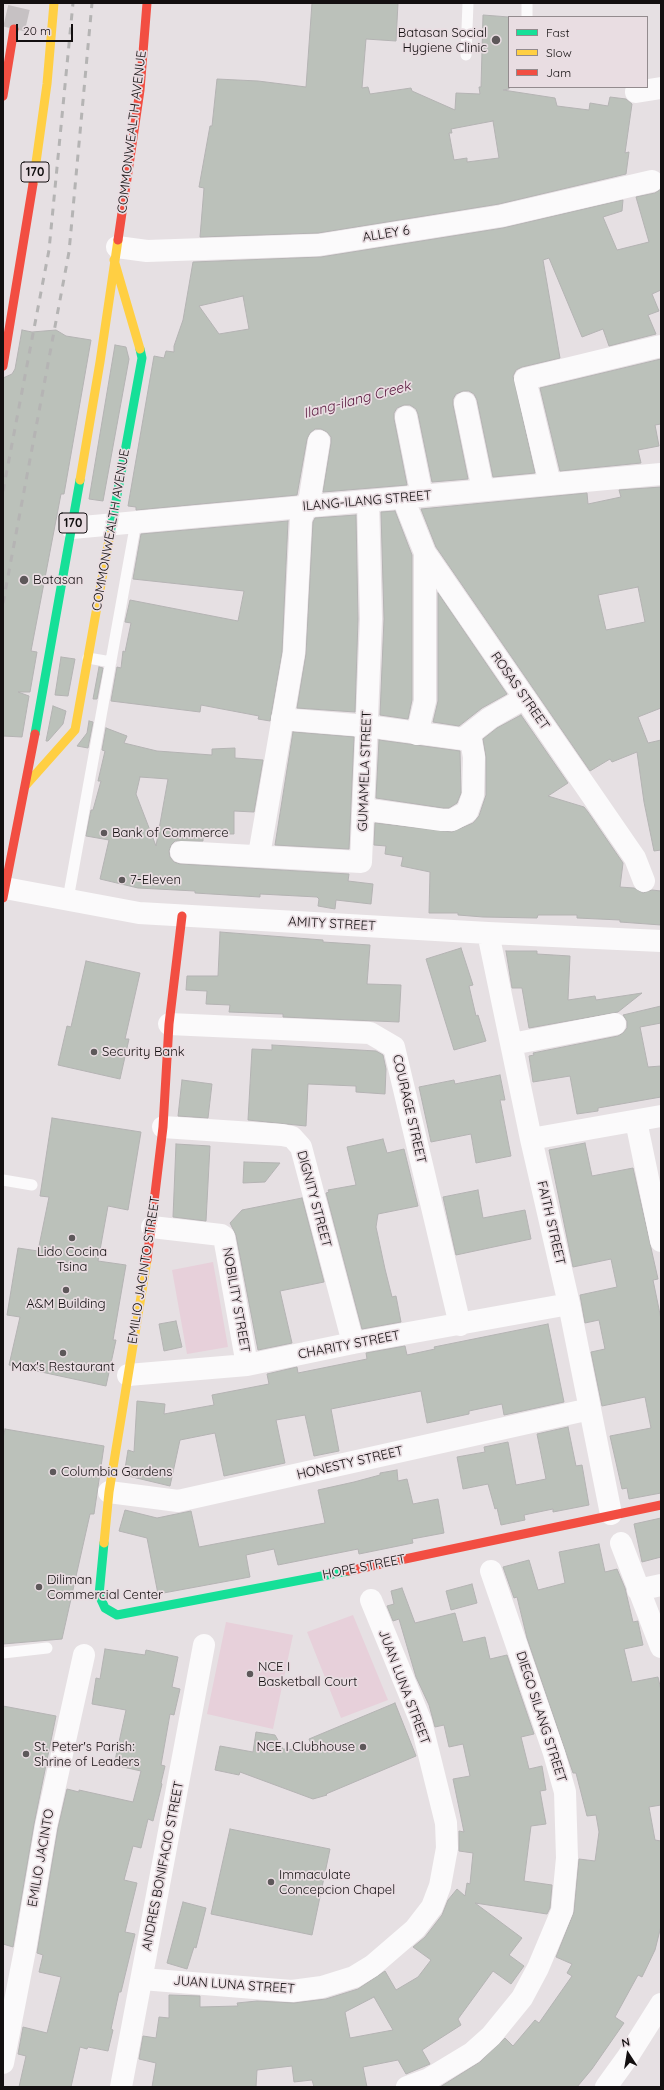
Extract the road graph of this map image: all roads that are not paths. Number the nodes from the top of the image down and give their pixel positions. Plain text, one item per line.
1 (54, 3) edge
2 (147, 3) edge
3 (468, 3) edge
4 (527, 3) edge
5 (527, 16) edge
6 (14, 29) tunnel mouth
7 (466, 55) dead end
8 (661, 88) edge
9 (636, 92) dead end
10 (3, 96) edge
11 (652, 181) dead end
12 (115, 253) junction
13 (661, 346) edge
14 (3, 366) edge
15 (465, 403) dead end
16 (406, 417) dead end
17 (320, 441) dead end
18 (661, 474) edge
19 (550, 484) junction
20 (483, 490) junction
21 (413, 497) junction
22 (368, 500) junction
23 (306, 506) junction
24 (136, 522) junction
25 (113, 524) junction
26 (72, 528) junction
27 (425, 553) junction
28 (88, 658) junction
29 (111, 662) junction
30 (525, 698) junction
31 (282, 719) junction
32 (367, 726) junction
33 (417, 734) junction
34 (470, 735) junction
35 (26, 785) junction
36 (363, 809) junction
37 (181, 852) dead end
38 (259, 855) junction
39 (644, 881) dead end
40 (4, 893) edge
41 (68, 900) junction
42 (182, 916) junction
43 (488, 933) junction
44 (661, 941) edge
45 (169, 1024) junction
46 (615, 1024) dead end
47 (512, 1044) junction
48 (661, 1116) edge
49 (636, 1121) junction
50 (163, 1127) junction
51 (531, 1139) junction
52 (3, 1180) edge
53 (32, 1185) dead end
54 (152, 1227) junction
55 (661, 1241) edge
56 (569, 1304) junction
57 (460, 1325) junction
58 (353, 1343) junction
59 (247, 1365) junction
60 (128, 1375) junction
61 (590, 1409) junction
62 (109, 1492) junction
63 (661, 1505) edge
64 (611, 1514) junction
65 (621, 1543) dead end
66 (491, 1571) dead end
67 (661, 1585) edge
68 (638, 1590) junction
69 (371, 1600) dead end
70 (117, 1615) joint
71 (204, 1645) dead end
72 (661, 1647) edge
73 (47, 1648) dead end
74 (3, 1653) edge
75 (84, 1655) dead end
76 (142, 1979) junction
77 (661, 2004) edge
78 (3, 2063) edge
79 (121, 2087) edge
80 (407, 2087) edge
81 (606, 2087) edge

1 - 14 street, 170
2 - 12 street, COMMONWEALTH AVENUE / 170
3 - 7 lane
4 - 5 lane
6 - 10 street
8 - 9 street
11 - 12 street, ALLEY 6
12 - 25 street, COMMONWEALTH AVENUE / 170
12 - 26 street, COMMONWEALTH AVENUE / 170
13 - 19 street
15 - 20 street
16 - 21 street, ROSAS STREET
17 - 23 street
18 - 19 street, ILANG-ILANG STREET
19 - 20 street, ILANG-ILANG STREET
20 - 21 street, ILANG-ILANG STREET
21 - 22 street, ILANG-ILANG STREET
21 - 27 street, ROSAS STREET
22 - 23 street, ILANG-ILANG STREET
22 - 32 street, GUMAMELA STREET
23 - 24 street, ILANG-ILANG STREET
23 - 31 street
24 - 25 street, ILANG-ILANG STREET
24 - 29 lane
25 - 26 street, ILANG-ILANG STREET
25 - 28 street, COMMONWEALTH AVENUE / 170
26 - 35 street, COMMONWEALTH AVENUE / 170
27 - 30 street, ROSAS STREET
27 - 33 street
28 - 29 lane
28 - 35 street, COMMONWEALTH AVENUE / 170
29 - 41 lane
30 - 34 street
30 - 39 street, ROSAS STREET
31 - 32 street
31 - 38 street
32 - 33 street
32 - 36 street, GUMAMELA STREET
33 - 34 street
34 - 36 street
35 - 40 street, COMMONWEALTH AVENUE / 170
36 - 38 street, GUMAMELA STREET
37 - 38 street, GUMAMELA STREET
40 - 41 street, AMITY STREET
41 - 42 street, AMITY STREET
42 - 43 street, AMITY STREET
42 - 45 street, EMILIO JACINTO STREET
43 - 44 street, AMITY STREET
43 - 47 street, FAITH STREET
45 - 50 street, EMILIO JACINTO STREET
45 - 57 street, COURAGE STREET
46 - 47 street
47 - 51 street, FAITH STREET
48 - 49 street
49 - 51 street
49 - 55 street
50 - 54 street, EMILIO JACINTO STREET
50 - 58 street, DIGNITY STREET
51 - 56 street, FAITH STREET
52 - 53 lane
54 - 59 street, NOBILITY STREET
54 - 60 street, EMILIO JACINTO STREET
56 - 57 street, CHARITY STREET
56 - 61 street, FAITH STREET
57 - 58 street, CHARITY STREET
58 - 59 street, CHARITY STREET
59 - 60 street, CHARITY STREET
60 - 62 street, EMILIO JACINTO STREET
61 - 62 street, HONESTY STREET
61 - 64 street, FAITH STREET
62 - 70 street, EMILIO JACINTO STREET
63 - 64 street, HOPE STREET
64 - 70 street, HOPE STREET
65 - 68 street
66 - 80 street, DIEGO SILANG STREET
67 - 68 street
68 - 72 street
69 - 76 street, JUAN LUNA STREET
71 - 76 street, ANDRES BONIFACIO STREET
73 - 74 lane
75 - 78 street, EMILIO JACINTO
76 - 79 street, ANDRES BONIFACIO STREET
77 - 81 street

